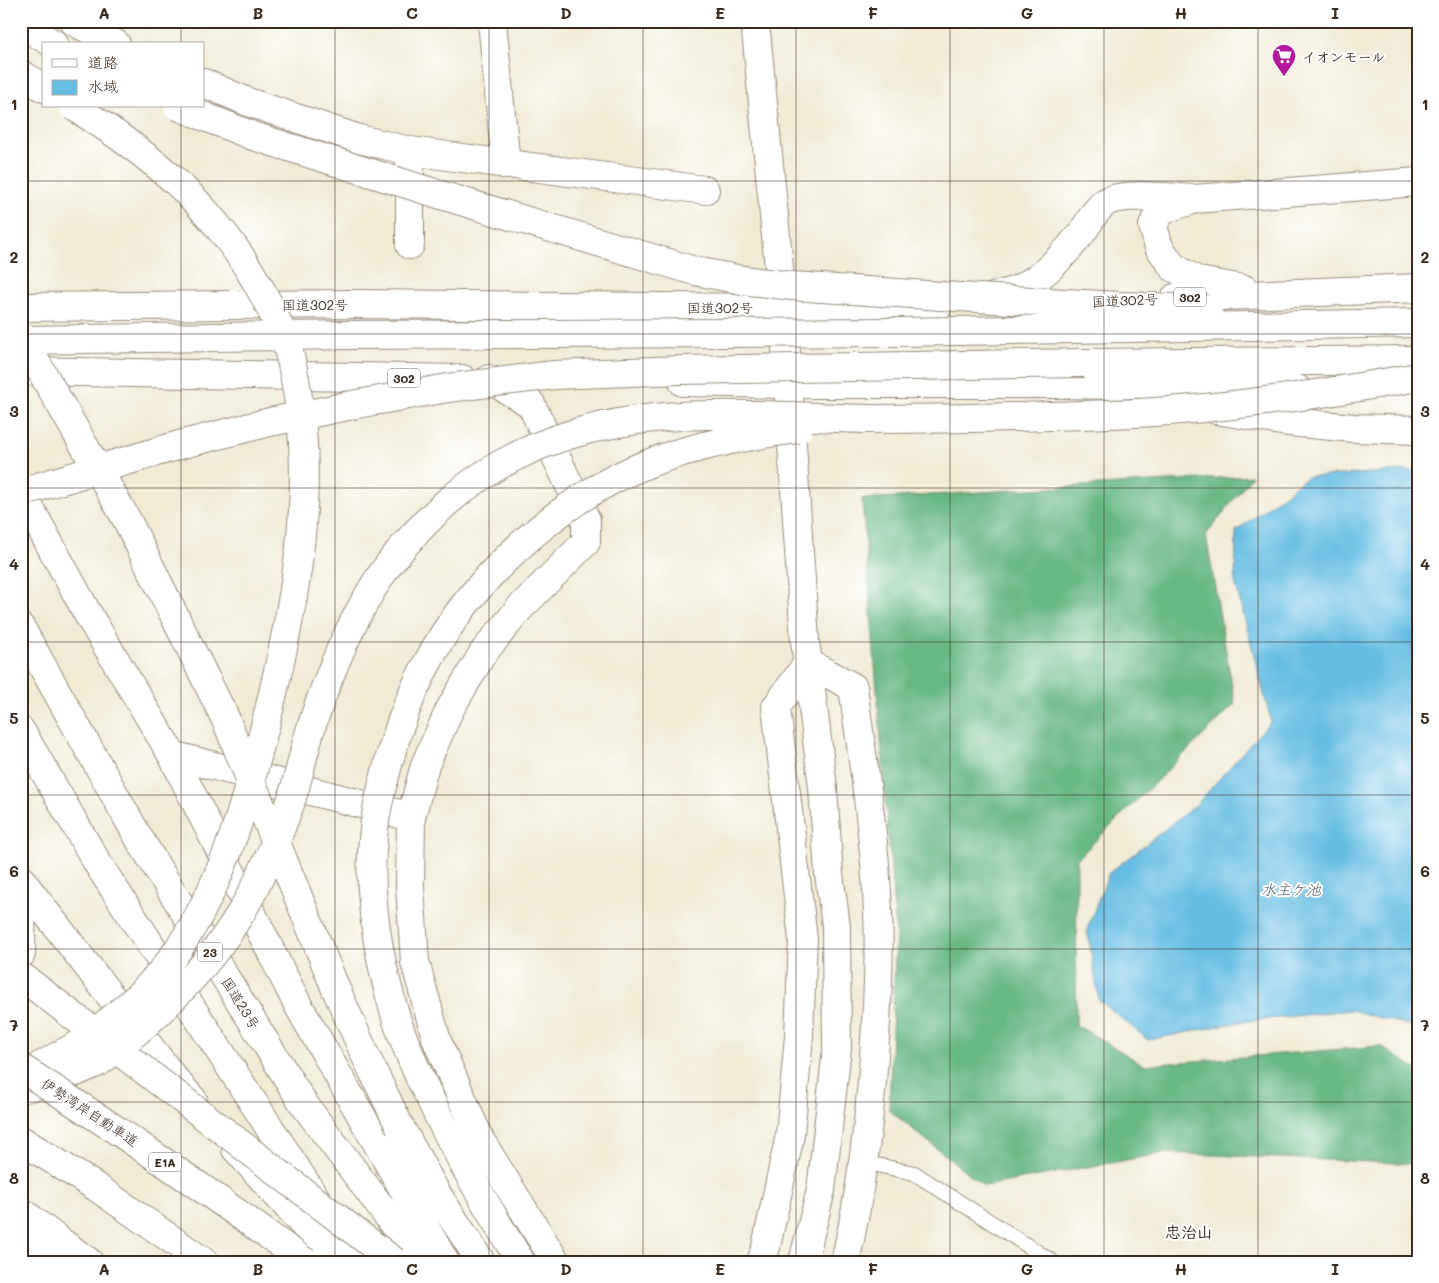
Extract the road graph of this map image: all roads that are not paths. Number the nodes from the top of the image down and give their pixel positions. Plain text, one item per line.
1 (72, 21) edge
2 (492, 21) edge
3 (754, 21) edge
4 (21, 24) edge
5 (51, 42) edge
6 (112, 42) edge
7 (21, 74) edge
8 (205, 83) edge
9 (42, 87) edge
10 (76, 108) edge
11 (183, 108) edge
12 (410, 151) junction
13 (506, 165) junction
14 (1418, 182) edge
15 (705, 190) dead end
16 (1194, 200) junction
17 (410, 245) dead end
18 (1418, 288) edge
19 (1274, 294) junction
20 (962, 306) junction
21 (21, 307) edge
22 (783, 308) junction
23 (1418, 312) edge
24 (1418, 324) edge
25 (21, 336) edge
26 (21, 340) edge
27 (1418, 360) edge
28 (21, 371) edge
29 (1418, 377) edge
30 (489, 379) junction
31 (788, 384) junction
32 (1065, 384) junction
33 (1418, 391) edge
34 (867, 419) junction
35 (1418, 430) edge
36 (21, 492) edge
37 (21, 628) edge
38 (808, 664) junction
39 (21, 731) edge
40 (172, 755) junction
41 (411, 817) junction
42 (21, 880) edge
43 (21, 954) edge
44 (21, 976) edge
45 (21, 1050) edge
46 (90, 1052) junction
47 (21, 1068) edge
48 (21, 1076) edge
49 (21, 1089) edge
50 (132, 1139) junction
51 (21, 1140) edge
52 (863, 1162) junction
53 (21, 1211) edge
54 (21, 1241) edge
55 (51, 1262) edge
56 (89, 1262) edge
57 (204, 1262) edge
58 (305, 1262) edge
59 (337, 1262) edge
60 (357, 1262) edge
61 (395, 1262) edge
62 (422, 1262) edge
63 (445, 1262) edge
64 (481, 1262) edge
65 (521, 1262) edge
66 (556, 1262) edge
67 (761, 1262) edge
68 (803, 1262) edge
69 (845, 1262) edge
70 (1053, 1262) edge

1 - 6 main road
2 - 13 main road
3 - 22 main road
4 - 5 main road
7 - 9 main road
8 - 12 main road
10 - 46 main road, bridge
11 - 23 main road, bridge
12 - 13 main road
12 - 17 main road
13 - 15 main road
14 - 16 main road
16 - 19 main road
16 - 20 main road
18 - 19 main road, 国道302号 / 302
19 - 20 main road, 国道302号 / 302
20 - 22 main road, 国道302号 / 302
21 - 22 main road, 国道302号 / 302
22 - 31 main road
24 - 26 main road, bridge
25 - 64 main road, bridge
27 - 36 main road, bridge
28 - 30 main road, 302
29 - 34 main road, bridge
30 - 31 main road, 302
30 - 41 main road
31 - 32 main road, 302
31 - 38 main road
32 - 33 main road, 302
32 - 35 main road
34 - 46 main road, bridge
34 - 65 main road, bridge
36 - 40 main road
37 - 62 main road, 国道23号 / 23
38 - 52 main road
38 - 67 main road
38 - 68 main road
39 - 60 main road
40 - 41 main road
40 - 63 main road
41 - 66 main road
42 - 43 main road
42 - 59 main road
44 - 61 main road, bridge
45 - 50 main road, bridge
46 - 48 main road
46 - 49 main road
47 - 50 main road, 伊勢湾岸自動車道 / E1A, bridge
50 - 58 main road, 伊勢湾岸自動車道 / E1A, bridge
51 - 57 main road
52 - 69 main road
52 - 70 lane
53 - 56 main road
54 - 55 main road

